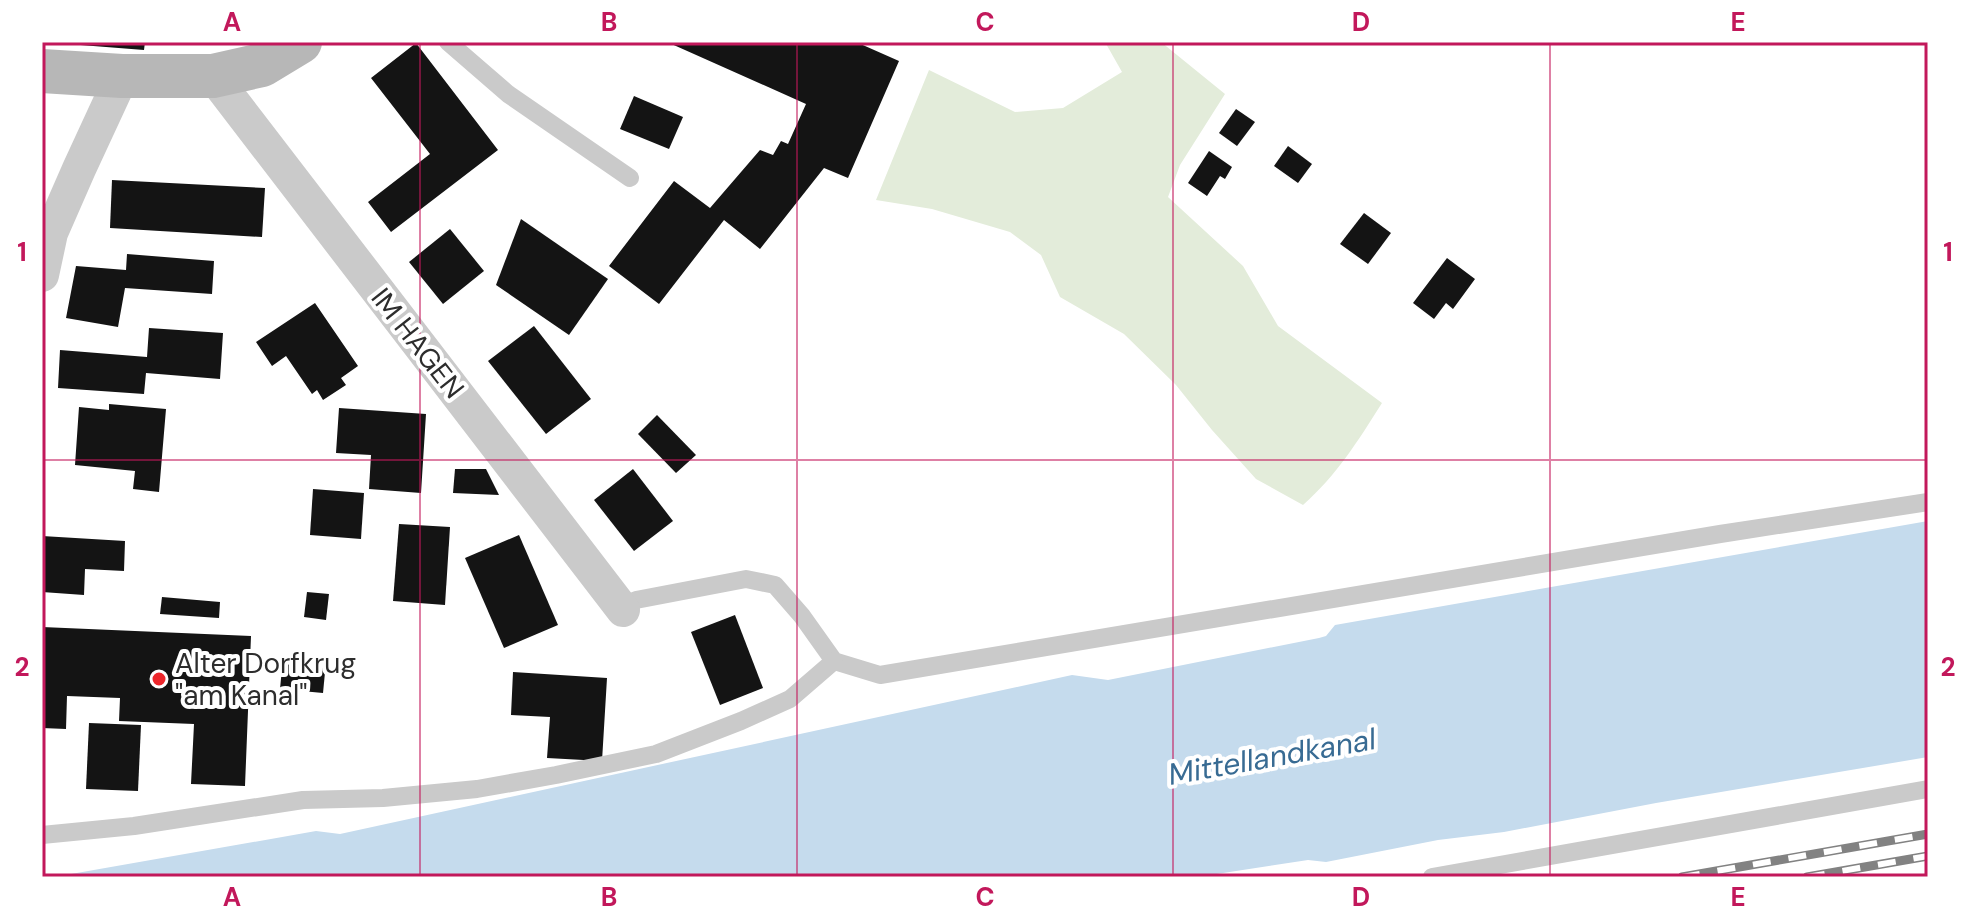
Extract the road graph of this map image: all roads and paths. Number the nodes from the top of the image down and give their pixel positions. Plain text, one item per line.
1 (300, 42) edge
2 (448, 42) edge
3 (42, 71) edge
4 (122, 76) junction
5 (213, 76) junction
6 (630, 178) dead end
7 (42, 275) edge
8 (1928, 502) edge
9 (623, 610) joint
10 (834, 661) junction
11 (1928, 789) edge
12 (42, 835) edge
13 (1432, 877) edge

1 - 5 street
2 - 6 lane
3 - 4 street
4 - 5 street
4 - 7 street
5 - 9 street, IM HAGEN
8 - 10 lane
9 - 10 lane
10 - 12 lane
11 - 13 lane

